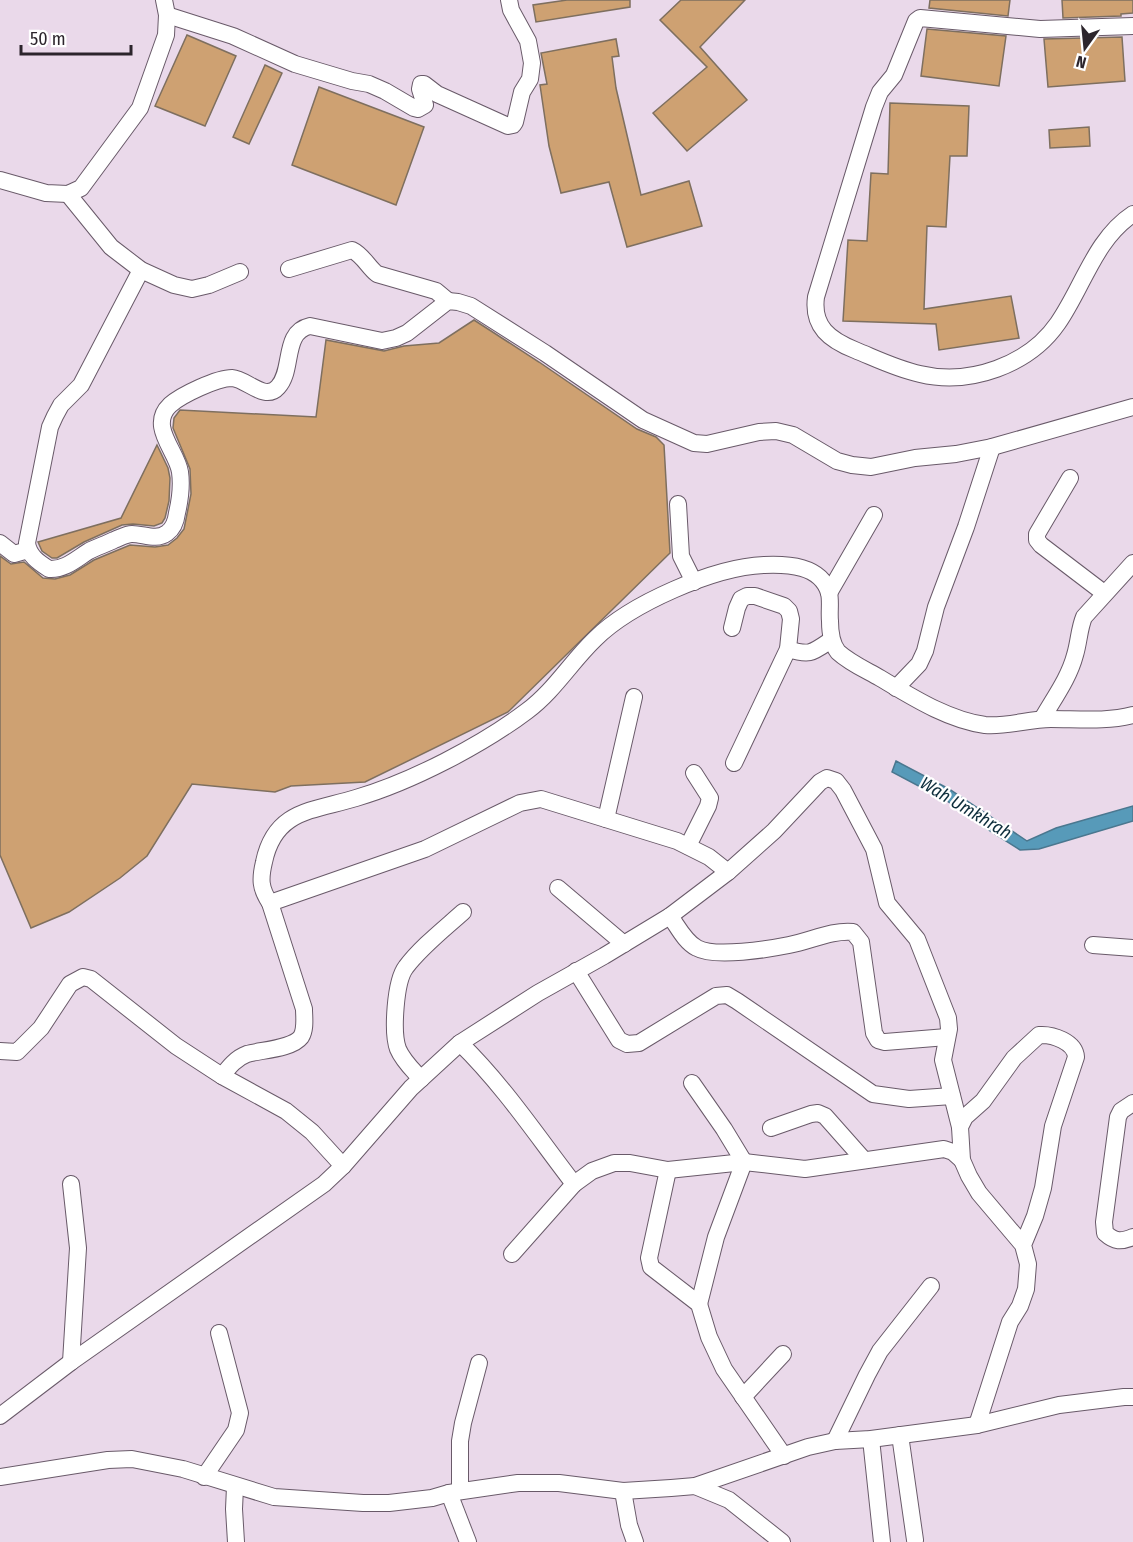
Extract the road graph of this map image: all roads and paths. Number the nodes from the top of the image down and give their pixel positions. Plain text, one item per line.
1 (509, 0) edge
2 (166, 8) edge
3 (1133, 26) edge
4 (0, 180) edge
5 (68, 194) junction
6 (1133, 214) edge
7 (289, 269) dead end
8 (141, 270) junction
9 (240, 272) dead end
10 (448, 301) junction
11 (1133, 407) edge
12 (992, 447) junction
13 (1070, 478) dead end
14 (678, 504) dead end
15 (874, 515) dead end
16 (0, 543) edge
17 (28, 550) junction
18 (1133, 563) edge
19 (694, 582) junction
20 (829, 593) junction
21 (1104, 593) junction
22 (732, 628) dead end
23 (831, 640) junction
24 (788, 649) junction
25 (896, 688) junction
26 (634, 697) dead end
27 (1133, 716) edge
28 (1042, 719) junction
29 (734, 763) dead end
30 (694, 773) dead end
31 (606, 819) junction
32 (688, 846) junction
33 (728, 872) junction
34 (558, 888) dead end
35 (270, 903) junction
36 (463, 912) dead end
37 (670, 916) junction
38 (624, 944) junction
39 (1093, 945) dead end
40 (1133, 948) edge
41 (576, 971) junction
42 (947, 1037) junction
43 (460, 1043) junction
44 (0, 1052) edge
45 (222, 1076) junction
46 (421, 1079) junction
47 (692, 1083) dead end
48 (952, 1096) junction
49 (1133, 1103) edge
50 (960, 1127) junction
51 (771, 1128) dead end
52 (864, 1160) junction
53 (962, 1160) junction
54 (744, 1162) junction
55 (343, 1166) junction
56 (668, 1170) junction
57 (71, 1184) dead end
58 (574, 1184) junction
59 (1133, 1237) edge
60 (1023, 1245) junction
61 (512, 1254) dead end
62 (930, 1287) dead end
63 (699, 1304) junction
64 (219, 1333) dead end
65 (783, 1354) dead end
66 (71, 1362) junction
67 (479, 1363) dead end
68 (743, 1397) junction
69 (1133, 1397) edge
70 (0, 1416) edge
71 (977, 1425) junction
72 (900, 1435) junction
73 (871, 1439) junction
74 (835, 1441) junction
75 (784, 1456) junction
76 (0, 1477) edge
77 (204, 1477) junction
78 (695, 1486) junction
79 (235, 1487) junction
80 (623, 1491) junction
81 (454, 1492) junction
82 (915, 1540) dead end
83 (236, 1542) edge
84 (468, 1542) edge
85 (635, 1542) edge
86 (782, 1542) edge
87 (882, 1542) edge

1 - 2 street
2 - 5 street
3 - 6 street
4 - 5 street
5 - 8 street
7 - 10 street
8 - 9 street
8 - 17 street
10 - 12 street
10 - 17 street
11 - 12 street
12 - 25 street
13 - 21 street
14 - 19 street
15 - 20 street
16 - 17 street
18 - 21 street
19 - 20 street
19 - 35 street
20 - 23 street
21 - 28 street
22 - 24 street
23 - 24 street
23 - 25 street
24 - 29 street
25 - 28 street
26 - 31 street
27 - 28 street
30 - 32 street
31 - 32 street
31 - 35 street
32 - 33 street
33 - 37 street
33 - 42 street
34 - 38 street
35 - 45 street
36 - 46 street
37 - 38 street
37 - 42 street
38 - 41 street
39 - 40 street
41 - 43 street
41 - 48 street
42 - 48 street
43 - 46 street
43 - 58 street
44 - 45 street
45 - 55 street
46 - 55 street
47 - 54 street
48 - 50 street
49 - 59 street
50 - 53 street
50 - 60 street
51 - 52 street
52 - 53 street
52 - 54 street
53 - 60 street
54 - 56 street
54 - 63 street
55 - 66 street
56 - 58 street
56 - 63 street
57 - 66 street
58 - 61 street
60 - 71 street
62 - 74 street
63 - 68 street
64 - 77 street
65 - 68 street
66 - 70 street
67 - 81 street
68 - 75 street
69 - 71 street
71 - 72 street
72 - 73 street
72 - 82 street
73 - 74 street
73 - 87 street
74 - 75 street
75 - 78 street
76 - 77 street
77 - 79 street
78 - 80 street
78 - 86 street
79 - 81 street
79 - 83 street
80 - 81 street
80 - 85 street
81 - 84 street

